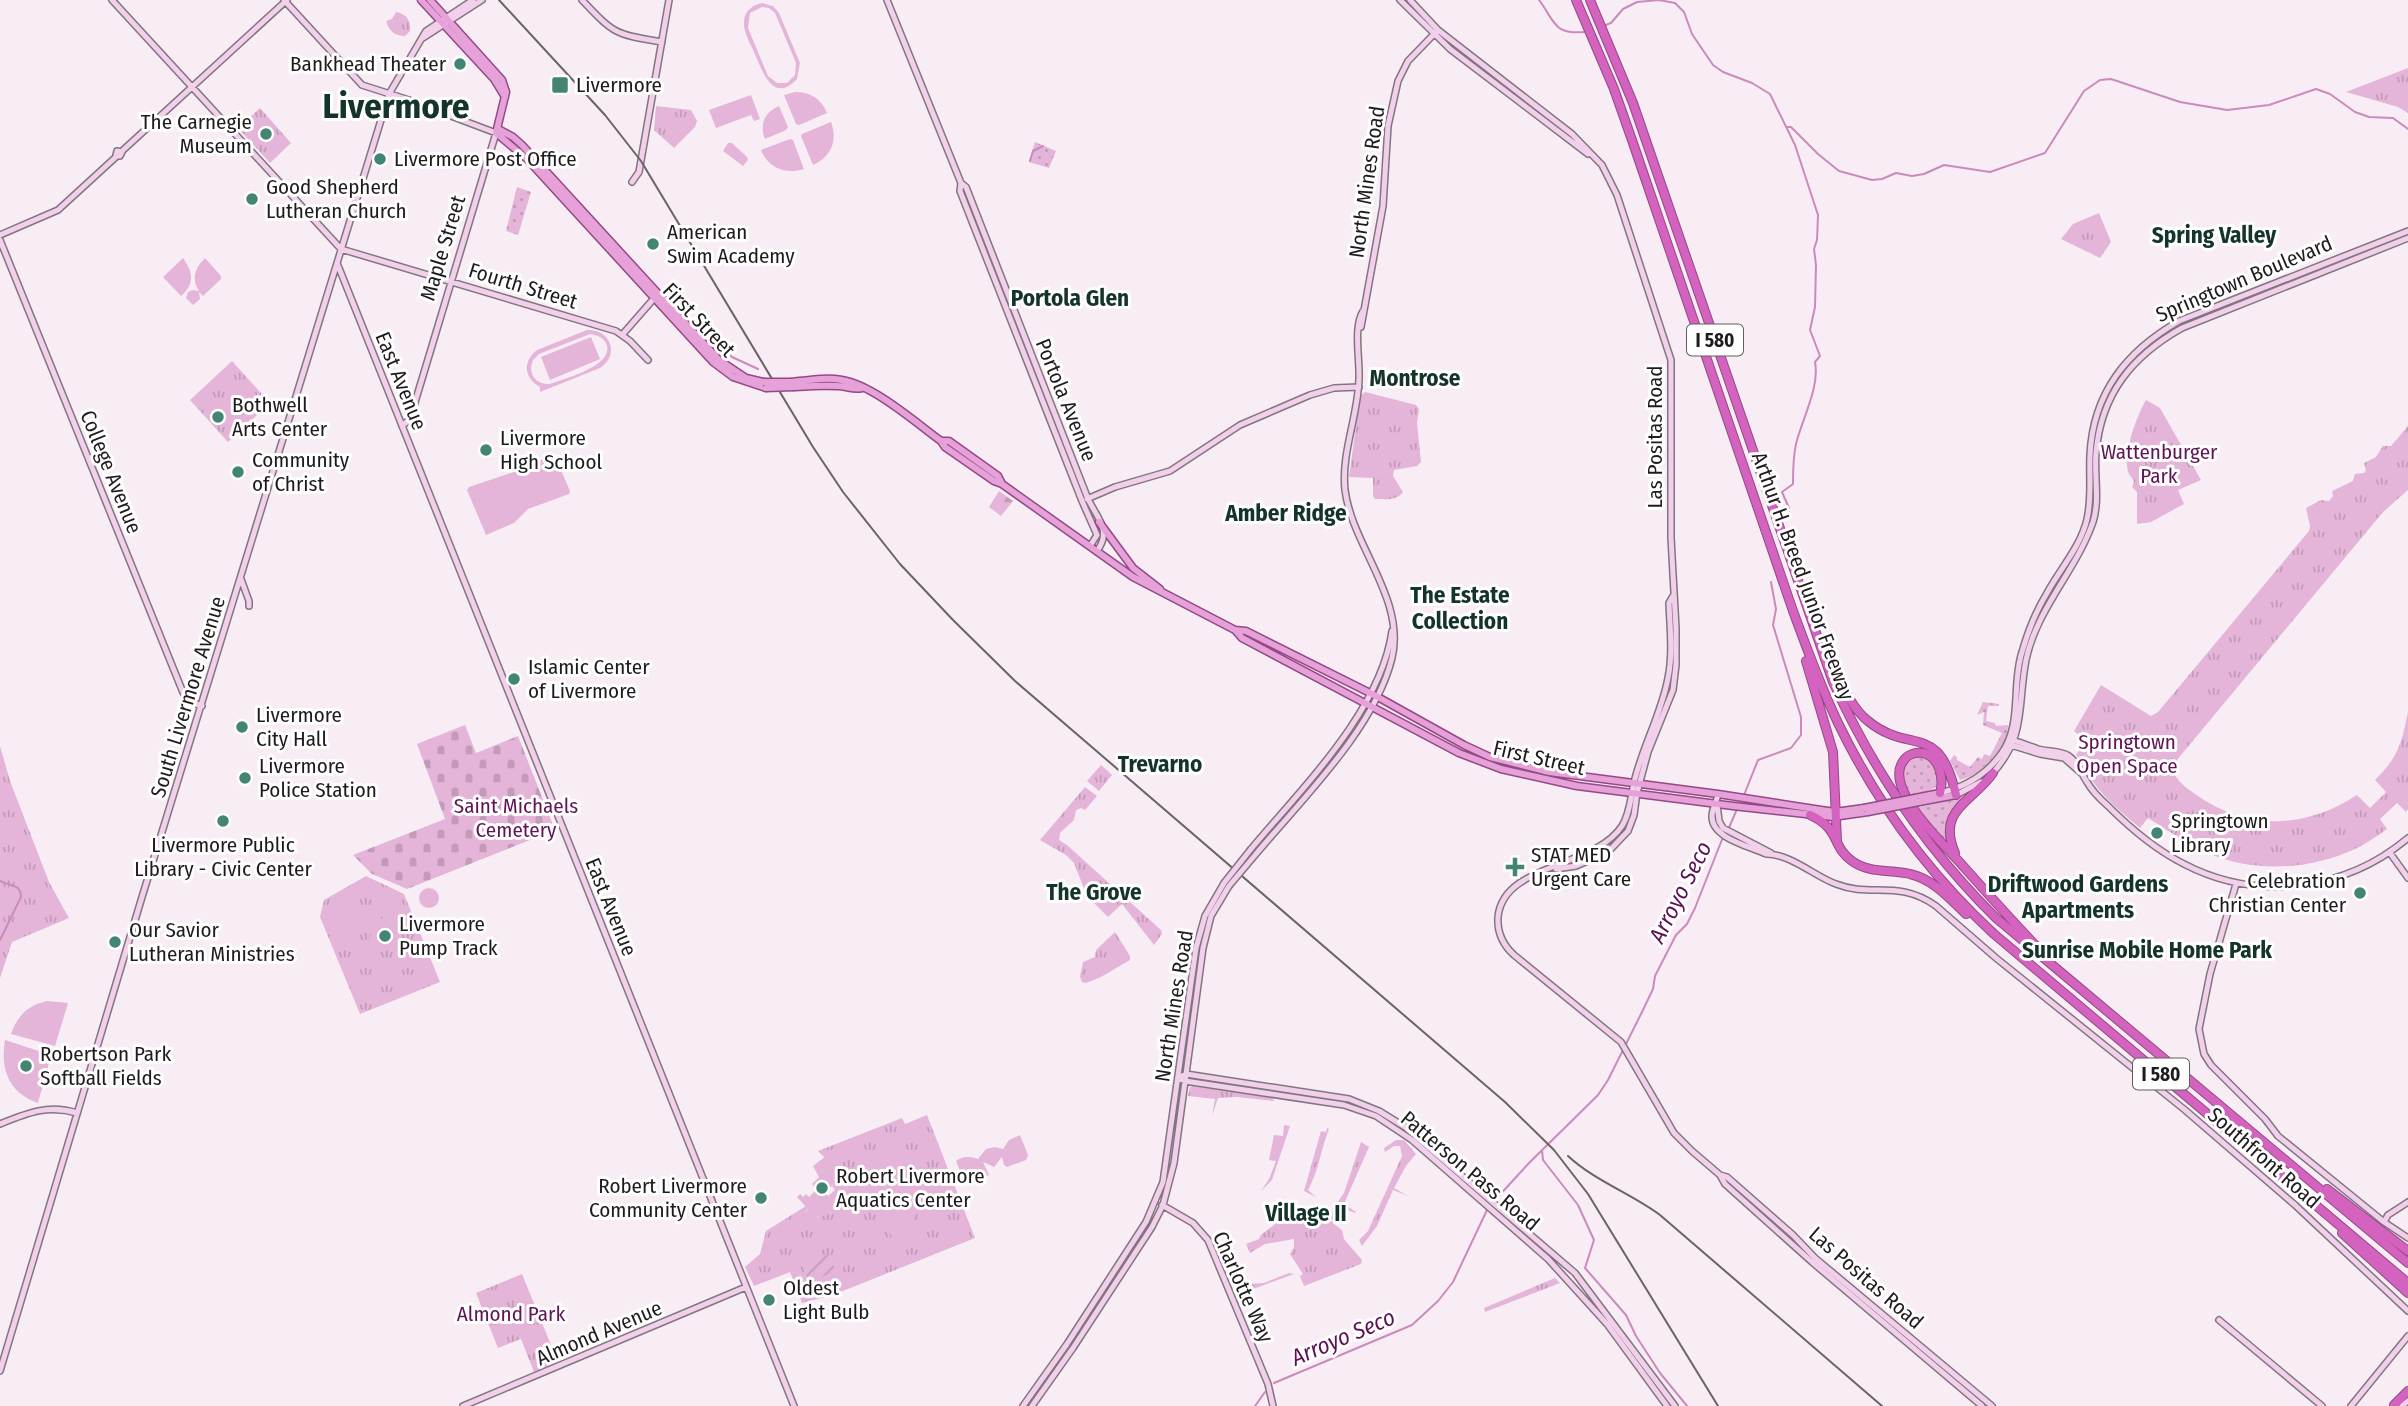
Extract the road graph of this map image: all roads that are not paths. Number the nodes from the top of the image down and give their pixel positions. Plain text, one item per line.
1 (112, 0) edge
2 (421, 0) edge
3 (430, 0) edge
4 (473, 0) edge
5 (482, 0) edge
6 (582, 0) edge
7 (669, 0) edge
8 (887, 0) edge
9 (1400, 0) edge
10 (1410, 0) edge
11 (1576, 0) edge
12 (1590, 0) edge
13 (285, 1) edge
14 (445, 21) junction
15 (1435, 32) junction
16 (662, 42) junction
17 (192, 88) junction
18 (389, 94) junction
19 (497, 131) junction
20 (632, 182) dead end
21 (2408, 231) edge
22 (0, 234) edge
23 (2408, 238) edge
24 (0, 240) edge
25 (341, 250) junction
26 (337, 264) junction
27 (451, 281) junction
28 (656, 297) junction
29 (622, 335) junction
30 (648, 360) dead end
31 (1359, 387) junction
32 (413, 410) junction
33 (399, 417) junction
34 (402, 426) junction
35 (1085, 500) junction
36 (1100, 522) junction
37 (1090, 546) junction
38 (1097, 551) junction
39 (241, 579) junction
40 (1170, 598) junction
41 (249, 606) dead end
42 (1793, 611) junction
43 (1235, 630) junction
44 (1820, 641) junction
45 (1373, 694) junction
46 (1368, 703) junction
47 (202, 706) junction
48 (2011, 742) junction
49 (1993, 773) junction
50 (1636, 784) junction
51 (1956, 792) junction
52 (1634, 793) junction
53 (1940, 793) junction
54 (1718, 794) junction
55 (1917, 800) junction
56 (1717, 804) junction
57 (1866, 810) joint
58 (1836, 814) junction
59 (1810, 815) junction
60 (2408, 838) edge
61 (1837, 841) junction
62 (2390, 853) junction
63 (1957, 859) junction
64 (2408, 878) edge
65 (2236, 884) junction
66 (1994, 934) junction
67 (2068, 978) junction
68 (1183, 1077) junction
69 (77, 1113) junction
70 (0, 1124) edge
71 (1720, 1175) junction
72 (2315, 1184) junction
73 (1156, 1202) junction
74 (2408, 1202) edge
75 (1163, 1205) junction
76 (1498, 1209) junction
77 (2327, 1215) junction
78 (2384, 1222) junction
79 (2408, 1238) edge
80 (2408, 1251) edge
81 (2408, 1263) edge
82 (2408, 1283) edge
83 (746, 1287) junction
84 (2408, 1293) edge
85 (2408, 1311) edge
86 (2219, 1320) dead end
87 (2408, 1336) edge
88 (0, 1371) edge
89 (2408, 1393) edge
90 (2408, 1401) edge
91 (1273, 1405) edge
92 (463, 1406) edge
93 (794, 1406) edge
94 (1023, 1406) edge
95 (1032, 1406) edge
96 (1667, 1406) edge
97 (1675, 1406) edge
98 (1982, 1406) edge
99 (1992, 1406) edge
100 (2322, 1406) edge
101 (2351, 1406) edge
102 (2396, 1406) edge

1 - 17 main road
2 - 14 main road
3 - 14 main road
4 - 14 main road
5 - 14 main road
6 - 16 main road
7 - 16 main road
8 - 35 main road, Portola Avenue
9 - 15 main road, Las Positas Road
10 - 15 main road, Las Positas Road
11 - 42 highway, Arthur H. Breed Junior Freeway / I 580
12 - 44 highway, Arthur H. Breed Junior Freeway / I 580
13 - 17 main road
13 - 18 main road, First Street
14 - 18 main road, South Livermore Avenue
14 - 19 main road, Maple Street
15 - 31 main road, North Mines Road
15 - 50 main road, Las Positas Road
16 - 20 main road
17 - 22 main road
17 - 25 main road
18 - 19 main road, First Street
18 - 25 main road, South Livermore Avenue
19 - 27 main road, Maple Street
19 - 28 main road, First Street
21 - 48 main road, Springtown Boulevard
23 - 48 main road, Springtown Boulevard
24 - 47 main road, College Avenue
25 - 26 main road, South Livermore Avenue
25 - 27 main road, Fourth Street
26 - 33 main road, East Avenue
26 - 39 main road, South Livermore Avenue
27 - 29 main road, Fourth Street
27 - 32 main road, Maple Street
28 - 29 main road
28 - 37 main road, First Street, bridge
29 - 30 main road, Fourth Street
31 - 35 main road
31 - 45 main road, North Mines Road
32 - 33 main road
32 - 34 main road, Maple Street
33 - 34 main road, East Avenue
34 - 83 main road, East Avenue
35 - 36 main road, Portola Avenue
35 - 37 main road, Portola Avenue
36 - 38 main road
36 - 40 main road
37 - 38 main road, First Street
38 - 40 main road, First Street
39 - 41 main road
39 - 47 main road, South Livermore Avenue
40 - 43 main road, First Street
42 - 58 highway
42 - 66 highway, Arthur H. Breed Junior Freeway / I 580
43 - 45 main road, First Street
43 - 46 main road, First Street
44 - 51 highway
44 - 67 highway, Arthur H. Breed Junior Freeway / I 580
45 - 46 main road, North Mines Road
45 - 50 main road, First Street
46 - 52 main road, First Street
46 - 68 main road, North Mines Road, bridge
47 - 69 main road, South Livermore Avenue
48 - 49 main road, Springtown Boulevard
48 - 51 main road, Springtown Boulevard
48 - 65 main road
49 - 51 main road, Springtown Boulevard
49 - 63 highway
50 - 52 main road, Las Positas Road
50 - 54 main road, First Street
51 - 53 main road, Springtown Boulevard
51 - 55 main road, Springtown Boulevard
52 - 56 main road, First Street
52 - 71 main road, Las Positas Road
53 - 55 main road, Springtown Boulevard
53 - 63 highway
54 - 56 main road, Southfront Road
54 - 58 main road, First Street
55 - 57 main road, Springtown Boulevard, bridge
56 - 59 main road, First Street
56 - 85 main road, Southfront Road
57 - 58 main road, First Street
58 - 59 main road, First Street
58 - 61 highway
59 - 61 highway
60 - 62 main road
61 - 66 highway
62 - 64 main road
62 - 65 main road
63 - 67 highway
65 - 78 main road
66 - 77 highway, Arthur H. Breed Junior Freeway / I 580
67 - 72 highway, Arthur H. Breed Junior Freeway / I 580
68 - 73 main road, North Mines Road
68 - 75 main road, North Mines Road
68 - 76 main road, Patterson Pass Road
69 - 70 main road
69 - 88 main road, South Livermore Avenue
71 - 98 main road, Las Positas Road
71 - 99 main road, Las Positas Road
72 - 80 highway
72 - 81 highway, Arthur H. Breed Junior Freeway / I 580
73 - 75 main road, Charlotte Way
73 - 94 main road, North Mines Road
74 - 78 main road
75 - 91 main road, Charlotte Way
75 - 95 main road, North Mines Road
76 - 96 main road, Patterson Pass Road
76 - 97 main road, Patterson Pass Road
77 - 82 highway, Arthur H. Breed Junior Freeway / I 580
77 - 84 highway
78 - 79 main road
83 - 92 main road, Almond Avenue
83 - 93 main road, East Avenue
86 - 100 main road
87 - 101 main road
89 - 102 highway
90 - 102 main road

